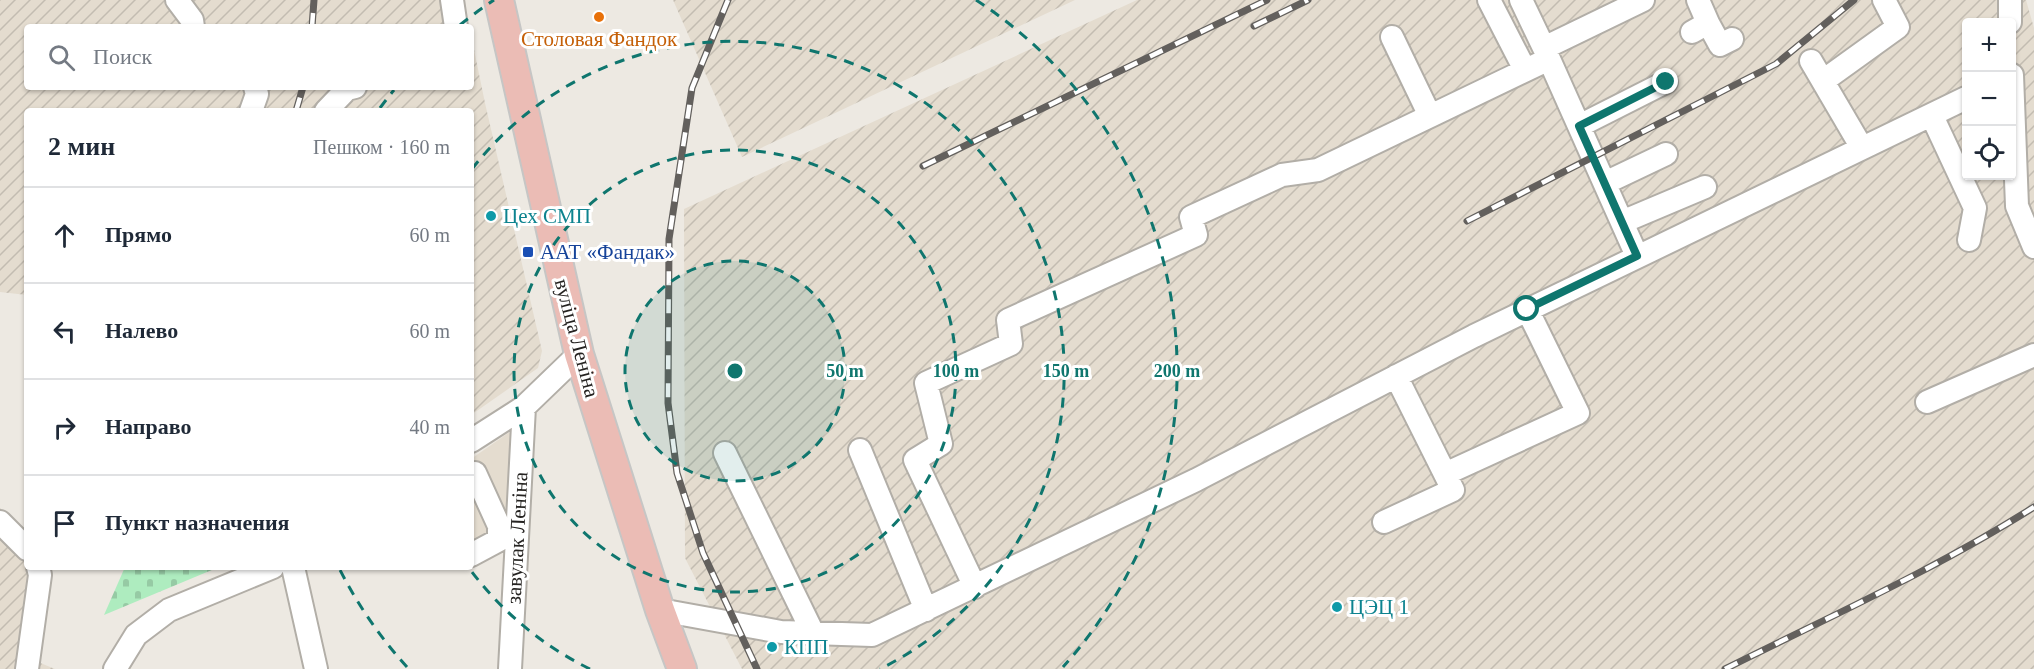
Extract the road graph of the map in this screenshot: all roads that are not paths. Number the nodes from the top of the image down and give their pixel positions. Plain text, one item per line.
1 (177, 0) edge
2 (452, 0) edge
3 (499, 0) edge
4 (1489, 0) edge
5 (1521, 0) edge
6 (1643, 0) edge
7 (1698, 0) edge
8 (1884, 0) edge
9 (2010, 0) edge
10 (2010, 18) edge
11 (193, 24) edge
12 (456, 24) edge
13 (1392, 37) dead end
14 (1732, 39) dead end
15 (1546, 53) junction
16 (1811, 61) dead end
17 (1525, 70) junction
18 (1822, 81) junction
19 (1666, 82) dead end
20 (256, 90) edge
21 (346, 90) edge
22 (1962, 100) edge
23 (252, 108) edge
24 (329, 108) edge
25 (1430, 116) junction
26 (1932, 116) junction
27 (1579, 126) junction
28 (2014, 126) edge
29 (1862, 148) junction
30 (1666, 154) dead end
31 (1605, 183) junction
32 (1705, 188) dead end
33 (1623, 222) junction
34 (1970, 240) dead end
35 (2034, 247) edge
36 (1637, 256) junction
37 (1527, 309) junction
38 (579, 354) junction
39 (2034, 355) edge
40 (1396, 376) junction
41 (1927, 402) dead end
42 (524, 406) junction
43 (474, 439) edge
44 (860, 450) dead end
45 (725, 453) dead end
46 (475, 473) dead end
47 (1445, 474) junction
48 (0, 522) edge
49 (1384, 522) dead end
50 (24, 546) edge
51 (474, 553) edge
52 (39, 570) edge
53 (266, 570) edge
54 (294, 570) edge
55 (975, 587) junction
56 (660, 610) junction
57 (926, 610) junction
58 (813, 633) junction
59 (27, 669) edge
60 (115, 669) edge
61 (316, 669) edge
62 (510, 669) edge
63 (682, 669) edge

1 - 11 street
2 - 12 street
3 - 38 main road, вуліца Леніна
4 - 17 street
5 - 15 street
6 - 15 street
7 - 14 street
8 - 18 street
9 - 10 street
13 - 25 street
15 - 17 street
15 - 27 street
16 - 18 street
17 - 25 street
18 - 29 street
19 - 27 street
20 - 23 street
21 - 24 street
22 - 26 street
25 - 55 street
26 - 29 street
26 - 34 street
27 - 31 street
28 - 35 street
29 - 36 street
30 - 31 street
31 - 33 street
32 - 33 street
33 - 36 street
36 - 37 street
37 - 40 street
37 - 47 street
38 - 42 street
38 - 56 main road, вуліца Леніна
39 - 41 street
40 - 47 street
40 - 55 street
42 - 43 street
42 - 62 street, завулак Леніна
44 - 57 street
45 - 58 street
46 - 51 street
47 - 49 street
48 - 50 street
52 - 59 street
53 - 60 street
54 - 61 street
55 - 57 street
56 - 58 street
56 - 63 main road, вуліца Леніна
57 - 58 street

